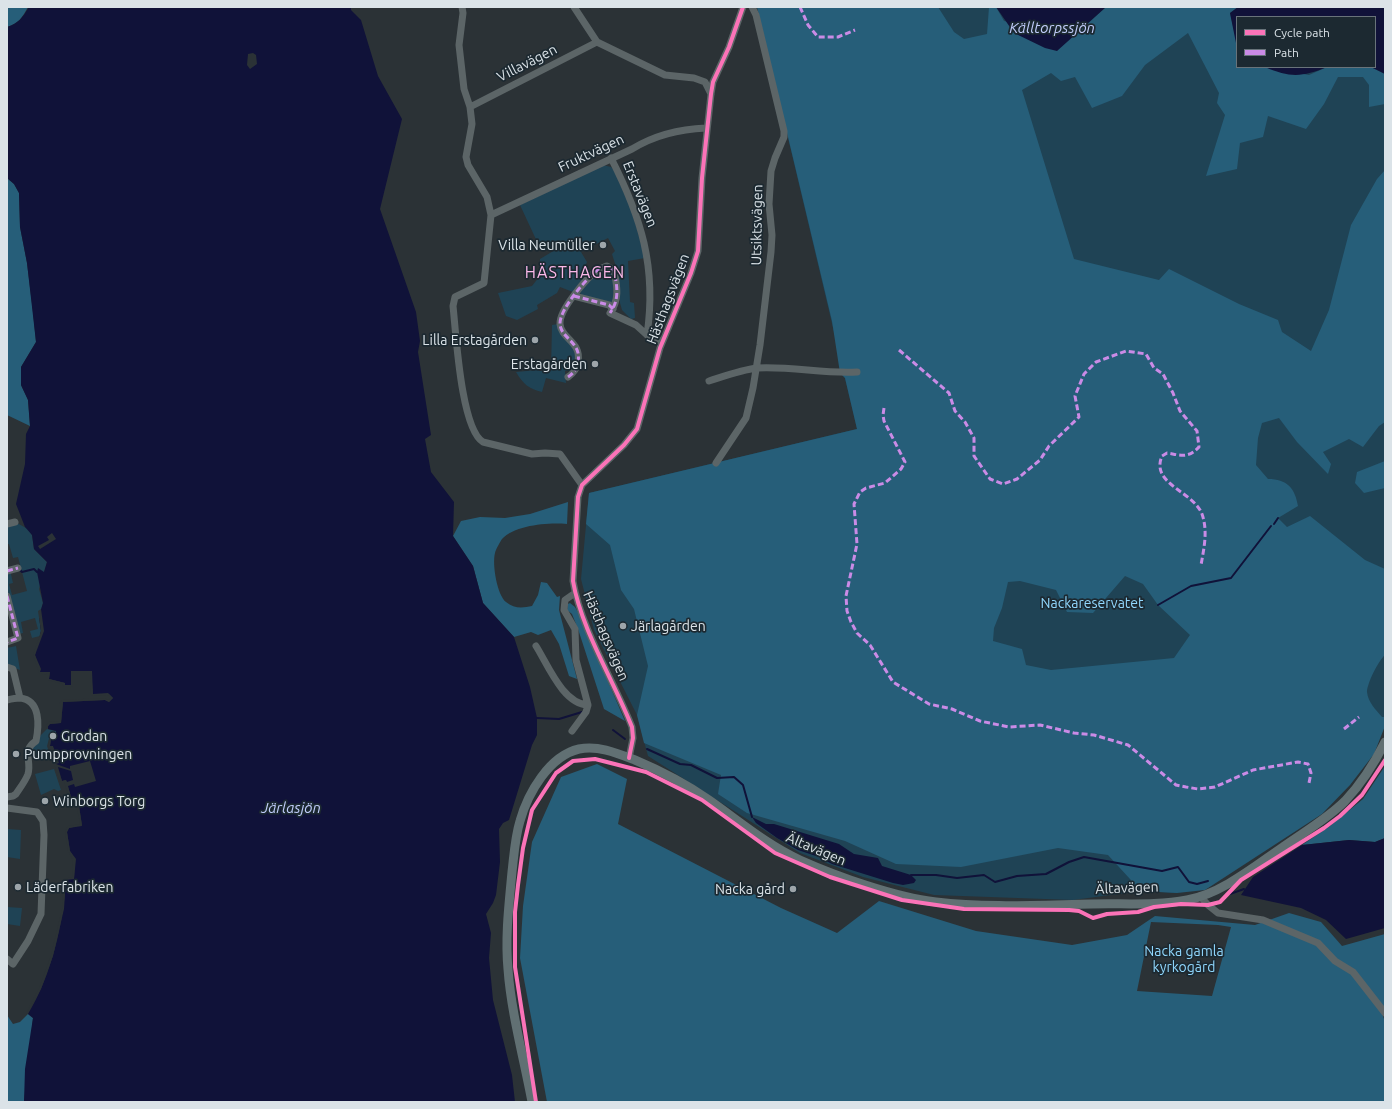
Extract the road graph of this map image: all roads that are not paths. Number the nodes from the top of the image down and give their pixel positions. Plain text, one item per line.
1 (462, 7) edge
2 (574, 7) edge
3 (743, 7) edge
4 (752, 7) edge
5 (597, 42) junction
6 (711, 94) junction
7 (470, 107) junction
8 (706, 128) junction
9 (611, 158) junction
10 (491, 215) junction
11 (574, 296) junction
12 (611, 311) junction
13 (646, 335) junction
14 (662, 342) junction
15 (756, 368) junction
16 (857, 372) dead end
17 (568, 377) dead end
18 (710, 381) dead end
19 (716, 463) dead end
20 (582, 485) junction
21 (15, 522) dead end
22 (7, 524) edge
23 (18, 568) dead end
24 (7, 571) edge
25 (575, 592) junction
26 (7, 598) edge
27 (10, 619) edge
28 (7, 642) edge
29 (536, 646) dead end
30 (7, 668) edge
31 (20, 698) junction
32 (7, 700) edge
33 (588, 705) junction
34 (572, 731) dead end
35 (1385, 742) edge
36 (629, 758) junction
37 (7, 796) edge
38 (7, 808) edge
39 (1200, 896) junction
40 (10, 962) edge
41 (1385, 1013) edge
42 (532, 1102) edge

1 - 7 street
2 - 5 street
3 - 6 street, Hästhagsvägen
4 - 15 street, Utsiktsvägen
5 - 6 street
5 - 7 street, Villavägen
6 - 8 street, Hästhagsvägen
7 - 10 street
8 - 9 street, Fruktvägen
8 - 14 street, Hästhagsvägen
9 - 10 street, Fruktvägen
9 - 13 street, Erstavägen
10 - 20 street
11 - 12 street
11 - 12 street
11 - 17 street
12 - 13 street
13 - 14 street
14 - 20 street, Hästhagsvägen
15 - 16 street
15 - 18 street
15 - 19 street, Utsiktsvägen
20 - 25 street, Hästhagsvägen
21 - 22 street
23 - 24 street
25 - 33 street, Hästhagsvägen
25 - 36 street, Hästhagsvägen
26 - 27 street
27 - 28 street
29 - 33 street
30 - 31 street
31 - 32 street
31 - 37 street
33 - 34 street
35 - 39 main road, Ältavägen
36 - 39 main road, Ältavägen
36 - 42 main road, Ältavägen
38 - 40 street
39 - 41 street

